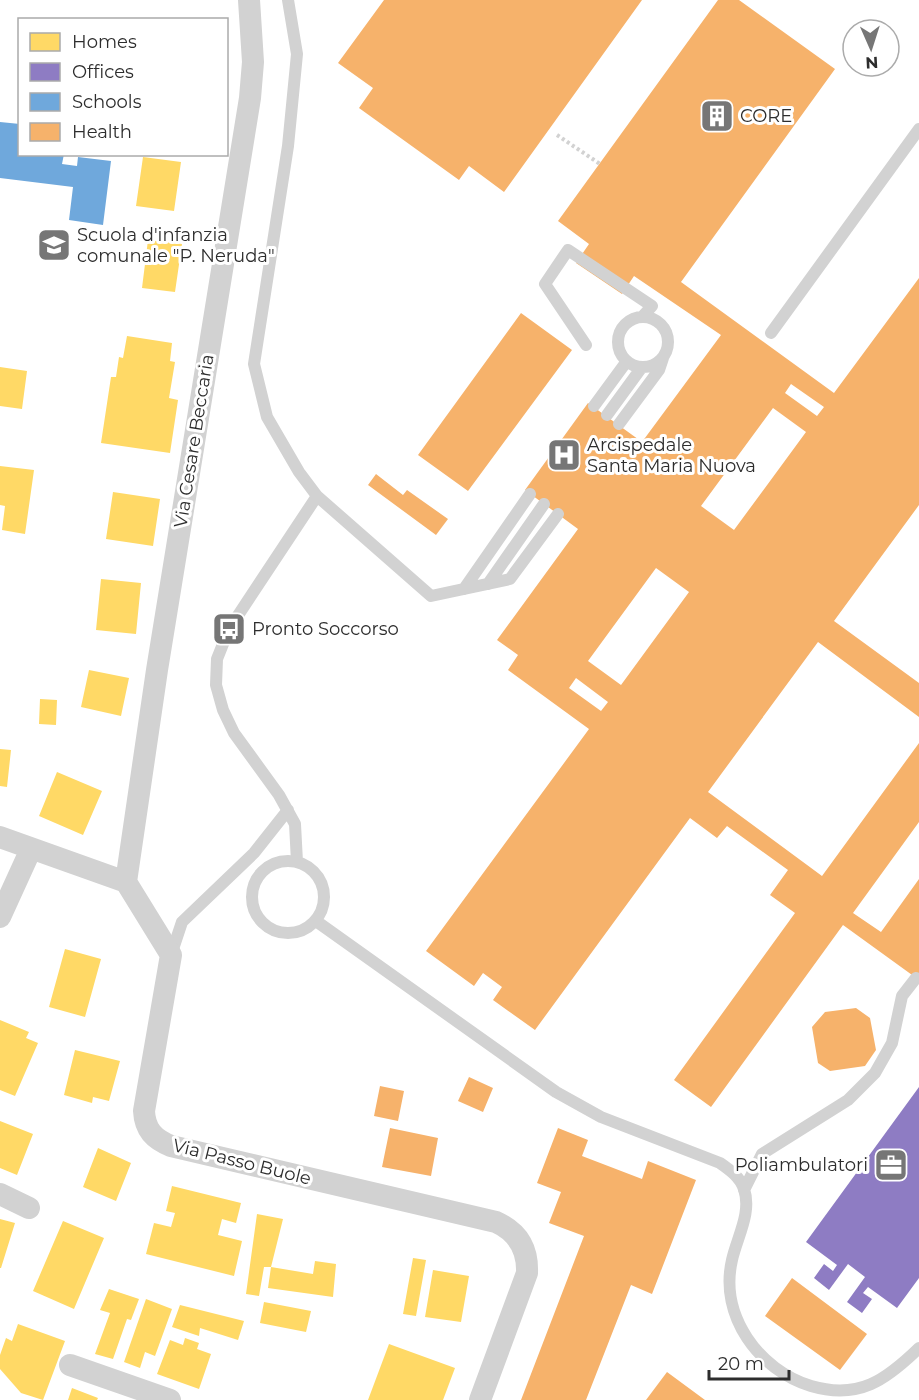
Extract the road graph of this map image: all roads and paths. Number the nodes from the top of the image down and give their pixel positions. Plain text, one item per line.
1 (249, 0) edge
2 (288, 0) edge
3 (919, 129) edge
4 (557, 135) dead end
5 (600, 164) dead end
6 (642, 317) junction
7 (771, 333) dead end
8 (586, 345) dead end
9 (663, 358) junction
10 (627, 361) junction
11 (642, 367) junction
12 (594, 406) dead end
13 (607, 415) dead end
14 (619, 424) dead end
15 (530, 494) dead end
16 (317, 496) junction
17 (544, 504) dead end
18 (558, 514) dead end
19 (488, 584) junction
20 (464, 589) junction
21 (288, 810) junction
22 (0, 837) edge
23 (31, 849) junction
24 (297, 862) junction
25 (126, 882) junction
26 (0, 917) edge
27 (316, 921) junction
28 (171, 955) junction
29 (916, 978) dead end
30 (744, 1190) junction
31 (0, 1194) edge
32 (29, 1208) dead end
33 (919, 1348) edge
34 (70, 1365) dead end
35 (833, 1396) edge
36 (170, 1400) edge
37 (480, 1400) edge

1 - 25 street, Via Cesare Beccaria
2 - 16 lane
3 - 7 lane
4 - 5 path
6 - 8 lane
6 - 9 lane
6 - 10 lane
9 - 11 lane
9 - 14 lane
10 - 11 lane
10 - 12 lane
11 - 13 lane
15 - 20 lane
16 - 20 lane
16 - 21 lane
17 - 19 lane
18 - 19 lane
19 - 20 lane
21 - 24 lane
21 - 28 lane
22 - 23 street
23 - 25 street
23 - 26 street
24 - 27 lane
24 - 27 lane
25 - 28 street
27 - 30 lane
28 - 37 street, Via Passo Buole
29 - 30 lane
30 - 35 lane
31 - 32 street
33 - 35 lane
34 - 36 street

